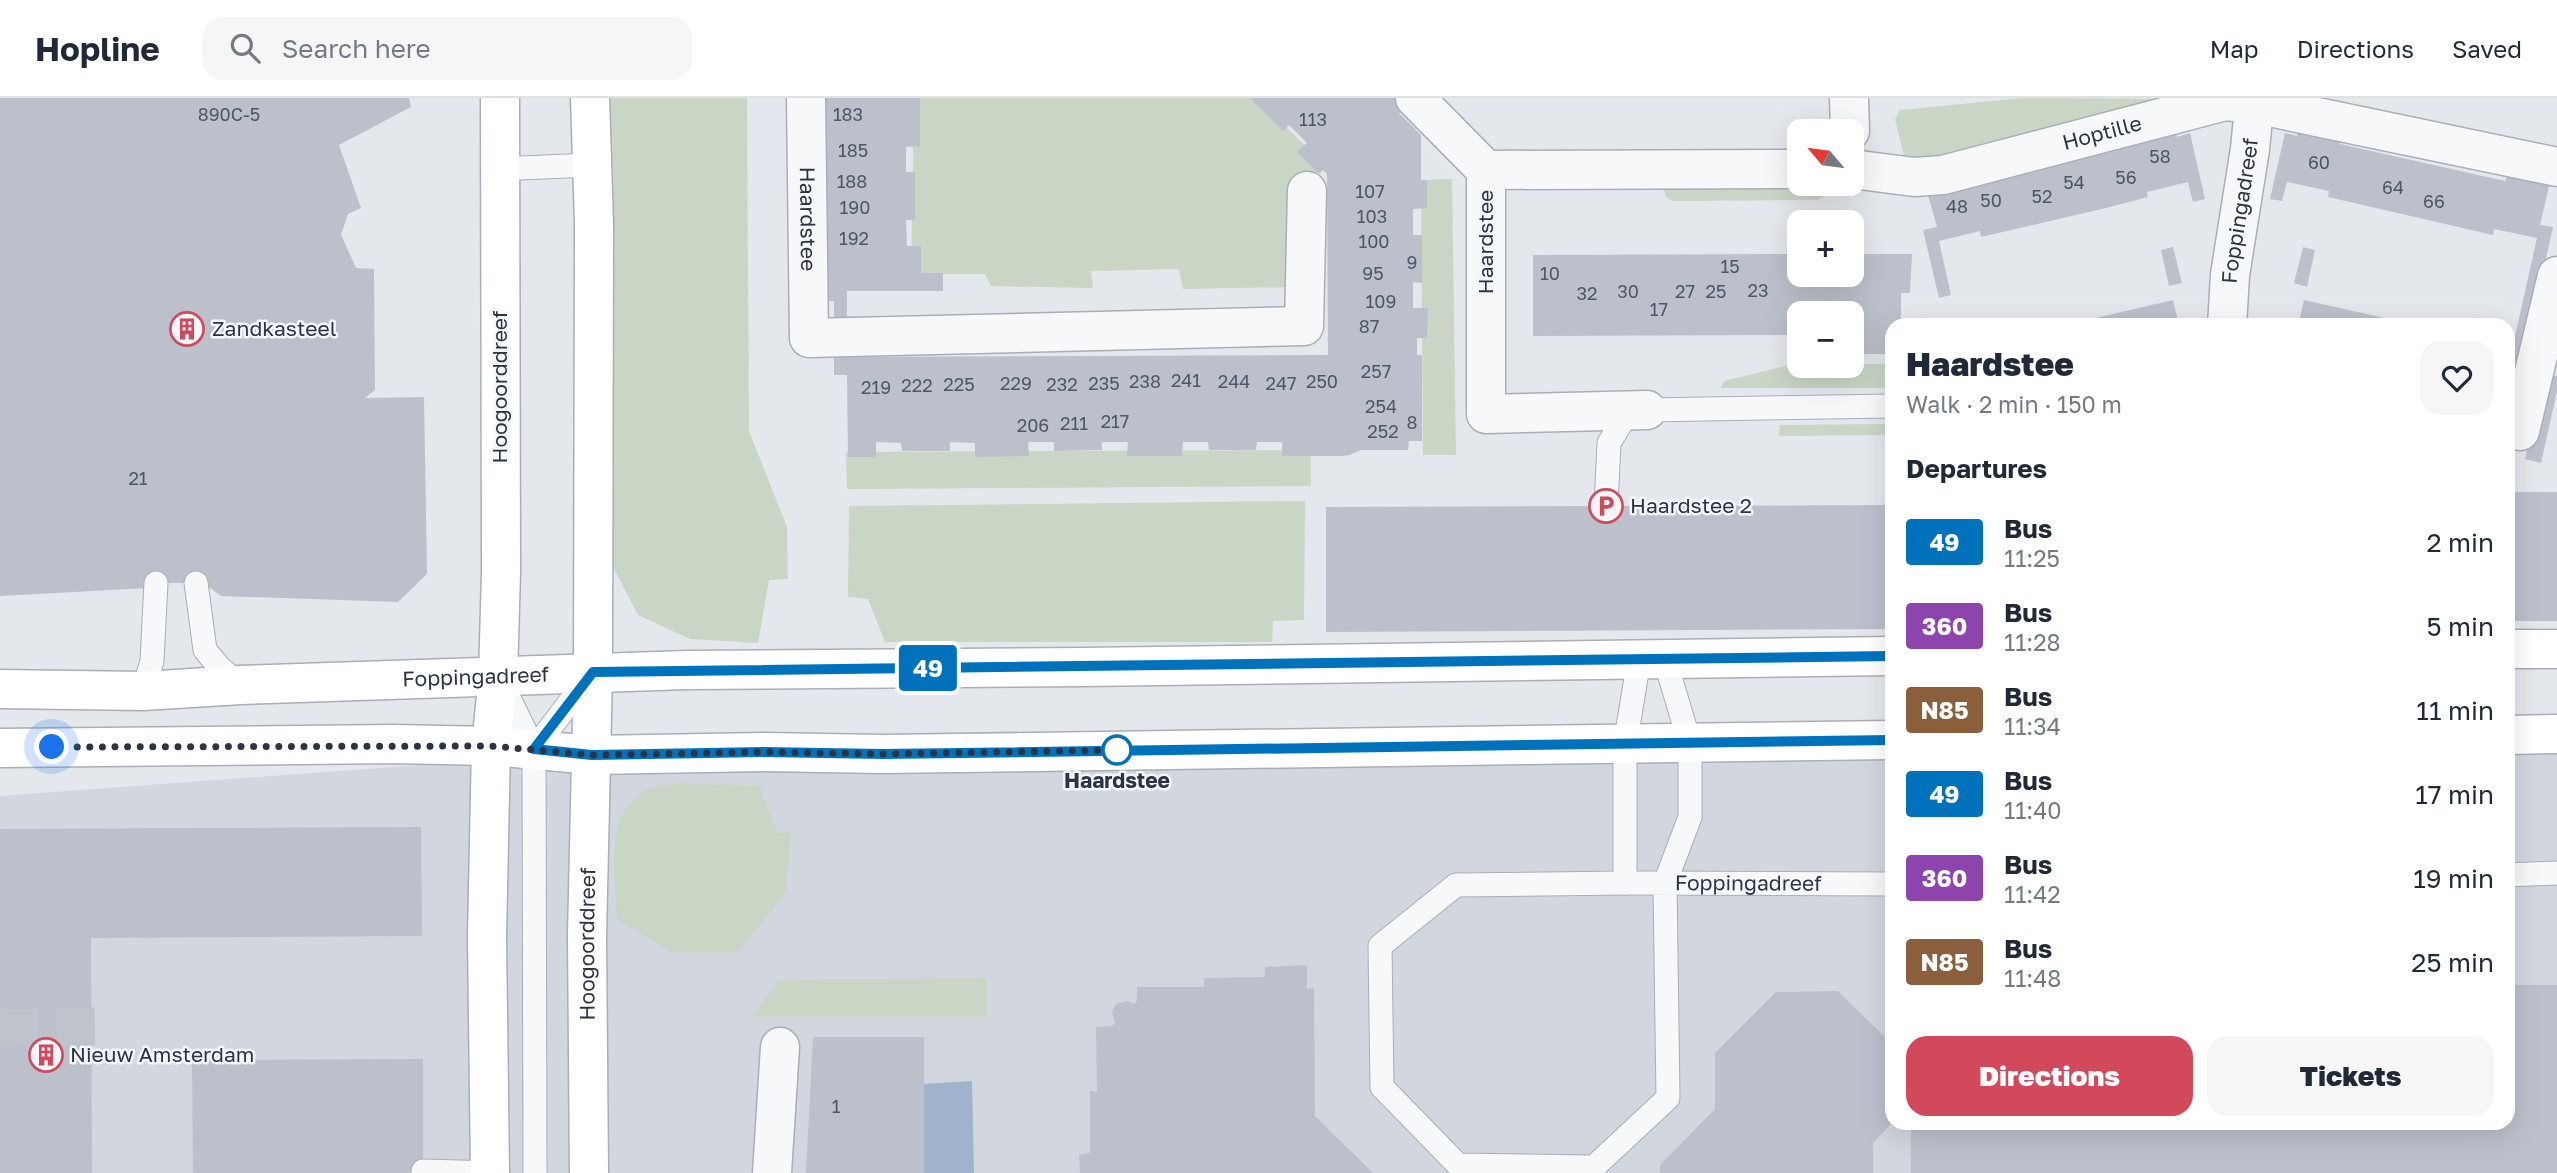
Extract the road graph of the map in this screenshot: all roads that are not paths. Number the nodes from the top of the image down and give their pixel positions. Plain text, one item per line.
1 (500, 98) edge
2 (590, 98) edge
3 (806, 98) edge
4 (1415, 98) edge
5 (1849, 98) edge
6 (1861, 98) edge
7 (2255, 101) edge
8 (1850, 119) edge
9 (591, 164) junction
10 (2557, 167) edge
11 (499, 169) junction
12 (1787, 169) edge
13 (1486, 170) junction
14 (1864, 171) edge
15 (1307, 191) dead end
16 (2555, 291) edge
17 (2227, 318) edge
18 (1885, 407) edge
19 (1647, 410) junction
20 (2515, 429) edge
21 (1606, 506) dead end
22 (156, 583) dead end
23 (196, 583) dead end
24 (2515, 649) edge
25 (2557, 649) edge
26 (1885, 656) edge
27 (1652, 660) junction
28 (593, 672) junction
29 (498, 676) junction
30 (240, 685) junction
31 (0, 689) edge
32 (142, 691) junction
33 (2557, 734) edge
34 (2515, 735) edge
35 (1885, 740) edge
36 (1690, 744) junction
37 (1625, 745) junction
38 (491, 746) junction
39 (0, 748) edge
40 (534, 749) junction
41 (592, 755) junction
42 (2557, 873) edge
43 (2515, 875) edge
44 (1625, 883) junction
45 (1665, 883) junction
46 (1885, 884) edge
47 (780, 1047) dead end
48 (423, 1171) dead end
49 (492, 1173) edge
50 (535, 1173) edge
51 (589, 1173) edge
52 (772, 1173) edge

1 - 11 street, Hoogoorddreef
2 - 9 street, Hoogoorddreef
3 - 15 street, Haardstee
4 - 13 street, Haardstee
5 - 6 street
5 - 8 street
7 - 10 street, Hoptille
7 - 14 street, Hoptille
7 - 17 street, Foppingadreef
9 - 11 lane
9 - 28 street, Hoogoorddreef
11 - 29 street, Hoogoorddreef
12 - 13 street
13 - 19 street, Haardstee
16 - 20 street
18 - 19 lane
19 - 21 lane
22 - 32 lane
23 - 30 lane
24 - 25 street
26 - 27 street, Foppingadreef
27 - 28 street, Foppingadreef
27 - 36 lane, Foppingadreef
27 - 37 lane
28 - 29 street, Foppingadreef
28 - 40 lane
28 - 41 street, Hoogoorddreef
29 - 30 street, Foppingadreef
29 - 38 street, Hoogoorddreef
29 - 40 lane, Hoogoorddreef
30 - 32 street, Foppingadreef
31 - 32 street, Foppingadreef
33 - 34 street
35 - 36 street
36 - 37 street
36 - 45 lane, Foppingadreef
37 - 41 street
37 - 44 lane
38 - 39 street
38 - 40 street
38 - 49 street, Hoogoorddreef
40 - 41 street
40 - 50 lane, Hoogoorddreef
41 - 51 street, Hoogoorddreef
42 - 43 lane
44 - 45 lane
44 - 45 lane
45 - 46 lane, Foppingadreef
47 - 52 street
48 - 49 lane

